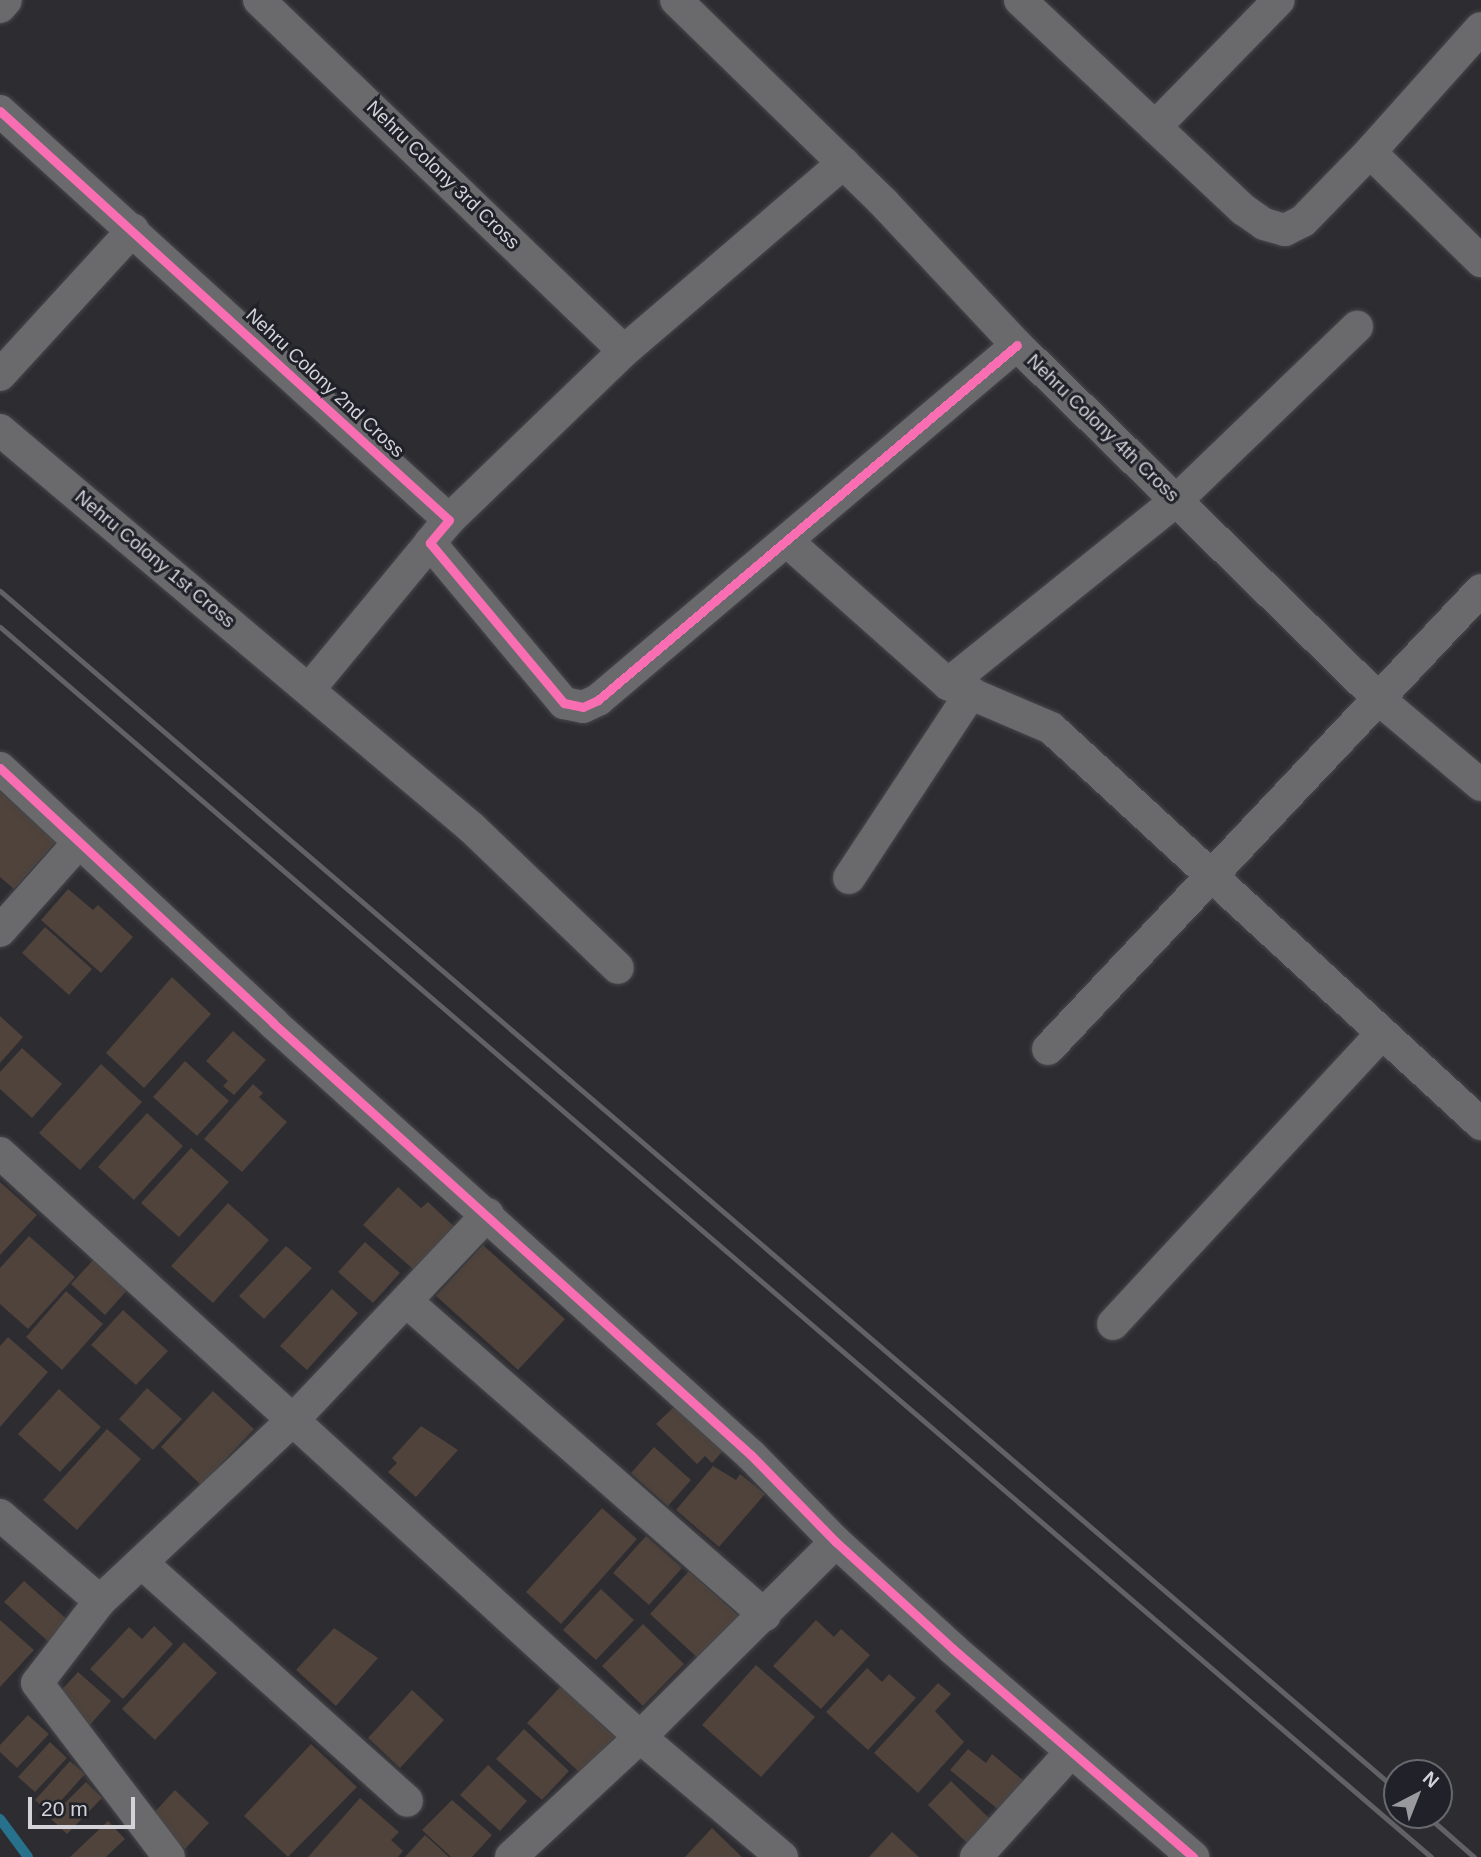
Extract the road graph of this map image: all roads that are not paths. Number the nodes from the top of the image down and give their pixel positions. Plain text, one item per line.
1 (6, 0) edge
2 (259, 0) edge
3 (677, 0) edge
4 (1020, 0) edge
5 (1279, 0) edge
6 (0, 7) edge
7 (1481, 28) edge
8 (0, 111) edge
9 (1155, 127) junction
10 (1370, 152) junction
11 (843, 163) junction
12 (133, 230) junction
13 (1481, 261) edge
14 (1357, 327) dead end
15 (1017, 345) junction
16 (624, 351) junction
17 (0, 375) edge
18 (0, 430) edge
19 (1177, 500) junction
20 (439, 532) junction
21 (788, 542) junction
22 (1481, 590) edge
23 (311, 687) junction
24 (959, 688) junction
25 (1380, 700) junction
26 (0, 768) edge
27 (1481, 785) edge
28 (79, 842) junction
29 (849, 878) dead end
30 (1213, 878) junction
31 (0, 931) edge
32 (618, 968) dead end
33 (1381, 1035) junction
34 (1048, 1049) dead end
35 (1481, 1124) edge
36 (0, 1153) edge
37 (488, 1214) junction
38 (406, 1301) junction
39 (1113, 1324) dead end
40 (294, 1419) junction
41 (0, 1515) edge
42 (836, 1542) junction
43 (142, 1563) junction
44 (100, 1601) junction
45 (765, 1615) junction
46 (640, 1737) junction
47 (1070, 1753) junction
48 (407, 1801) dead end
49 (169, 1857) edge
50 (511, 1857) edge
51 (782, 1857) edge
52 (976, 1857) edge
53 (1193, 1857) edge

1 - 6 street
2 - 16 street, Nehru Colony 3rd Cross
3 - 11 street, Nehru Colony 4th Cross
4 - 9 street
5 - 9 street
7 - 10 street
8 - 12 street, Nehru Colony 2nd Cross
9 - 10 street
10 - 13 street
11 - 15 street, Nehru Colony 4th Cross
11 - 16 street
12 - 17 street
12 - 20 street, Nehru Colony 2nd Cross
14 - 19 street
15 - 19 street, Nehru Colony 4th Cross
15 - 21 street
16 - 20 street
18 - 23 street, Nehru Colony 1st Cross
19 - 24 street
19 - 25 street, Nehru Colony 4th Cross
20 - 21 street, Nehru Colony 2nd Cross
20 - 23 street
21 - 24 street
22 - 25 street
23 - 32 street, Nehru Colony 1st Cross
24 - 29 street
24 - 30 street
25 - 27 street, Nehru Colony 4th Cross
25 - 30 street
26 - 28 street
28 - 31 street
28 - 37 street
30 - 33 street
30 - 34 street
33 - 35 street
33 - 39 street
36 - 40 street
37 - 38 street
37 - 42 street
38 - 40 street
38 - 45 street
40 - 43 street
40 - 46 street
41 - 44 street
42 - 45 street
42 - 47 street
43 - 44 street
43 - 48 street
44 - 49 street
45 - 46 street
46 - 50 street
46 - 51 street
47 - 52 street
47 - 53 street

